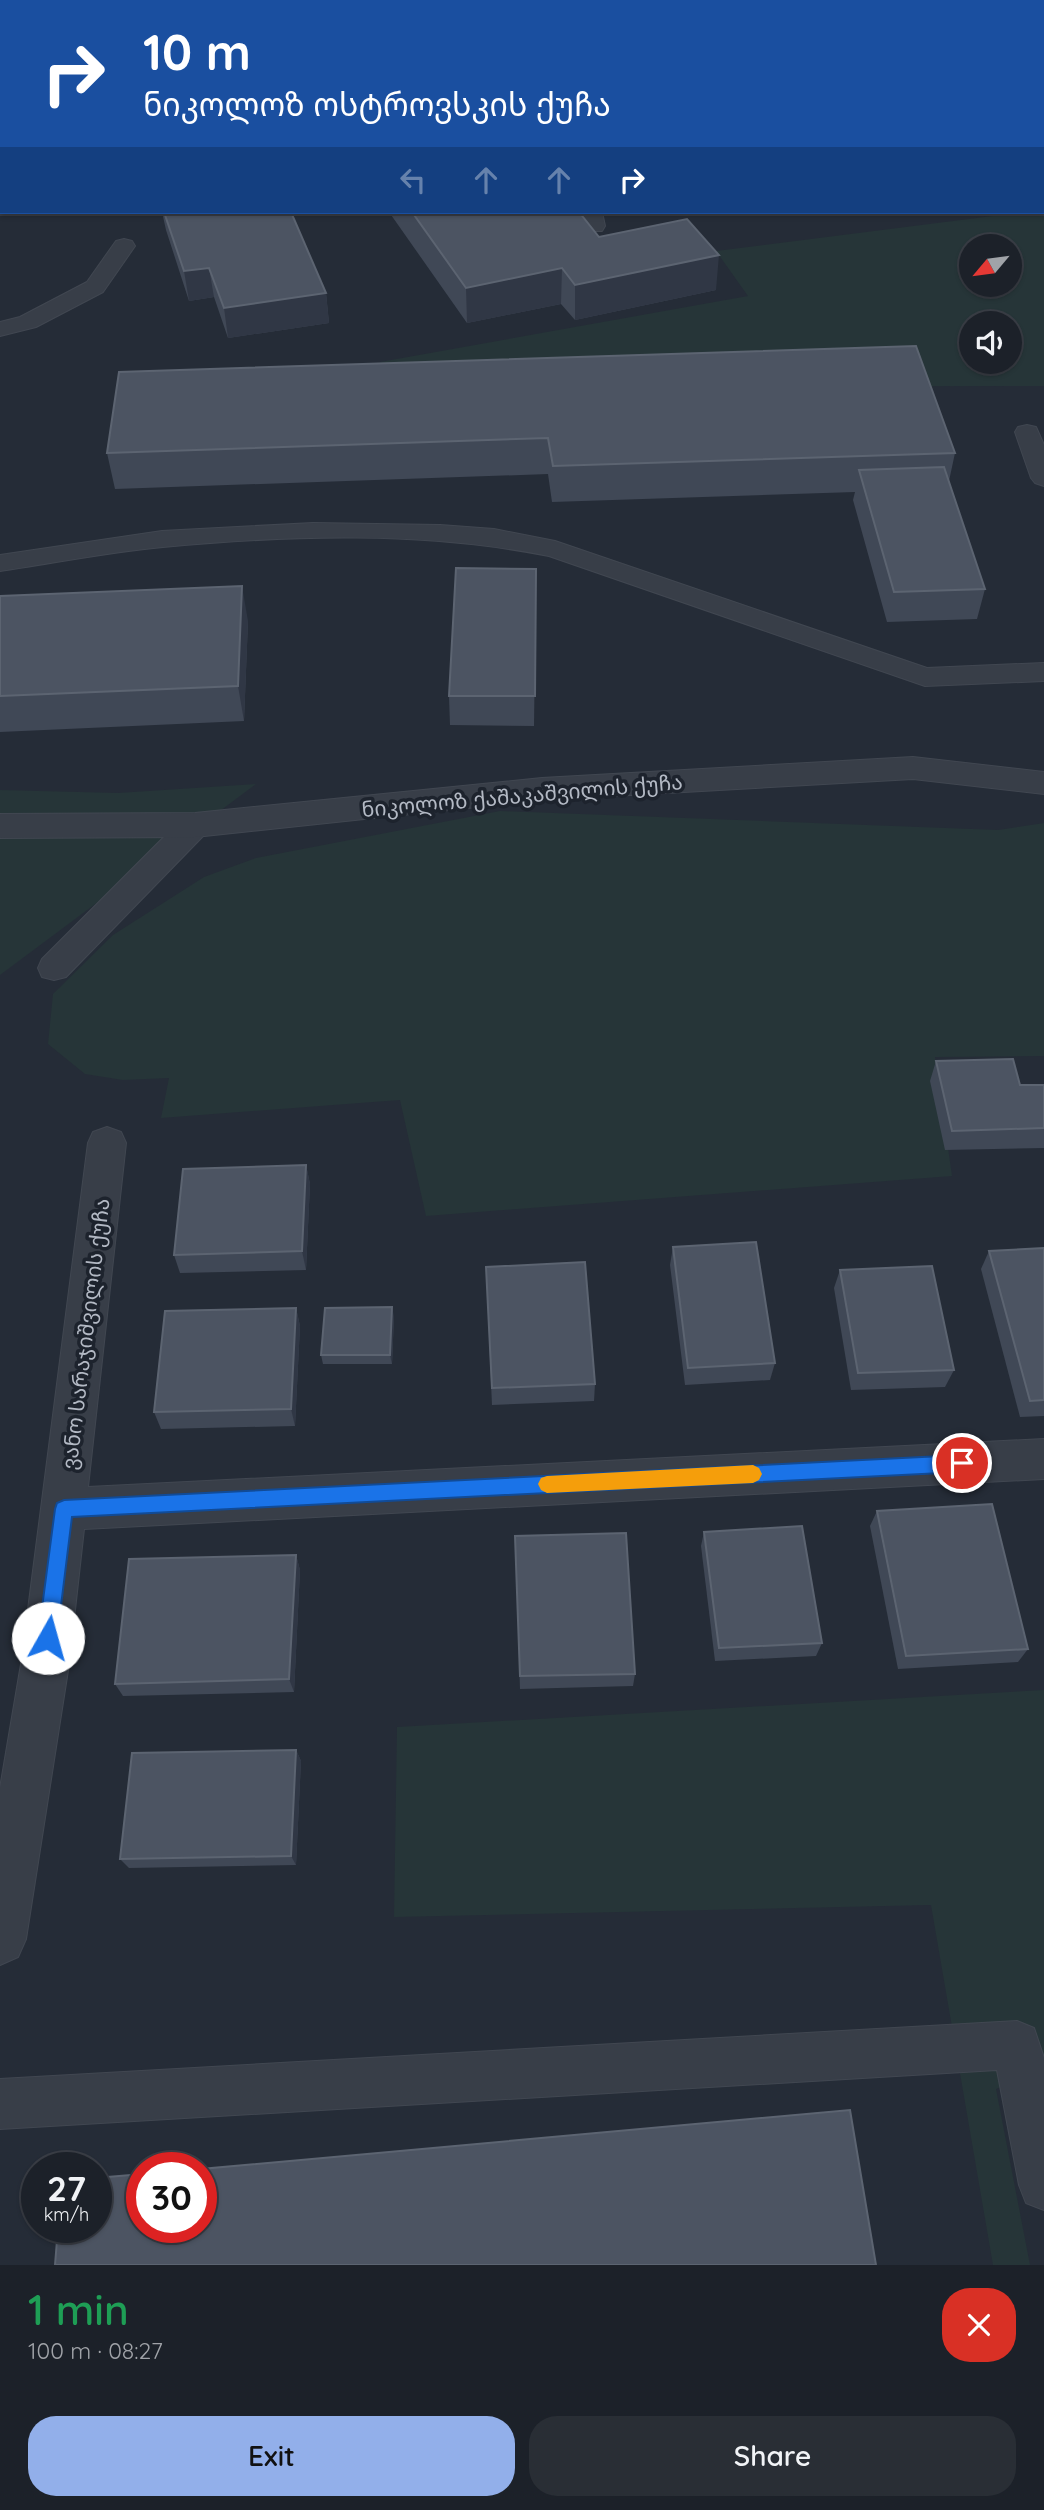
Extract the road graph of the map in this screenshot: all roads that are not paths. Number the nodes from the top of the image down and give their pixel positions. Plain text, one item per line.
1 (124, 246) dead end
2 (0, 329) edge
3 (1027, 432) dead end
4 (1044, 478) edge
5 (0, 563) edge
6 (1044, 672) edge
7 (1044, 783) edge
8 (195, 825) junction
9 (0, 826) edge
10 (54, 968) dead end
11 (107, 1143) dead end
12 (1044, 1459) edge
13 (64, 1509) junction
14 (0, 1939) edge
15 (0, 2104) edge
16 (1044, 2185) edge

1 - 2 lane
3 - 4 lane
5 - 6 lane
7 - 8 street, ნიკოლოზ ქაშაკაშვილის ქუჩა
8 - 9 street, ნიკოლოზ ქაშაკაშვილის ქუჩა
8 - 10 lane
11 - 13 street, ვანო სარაჯიშვილის ქუჩა
12 - 13 street
13 - 14 street, ვანო სარაჯიშვილის ქუჩა
15 - 16 lane

